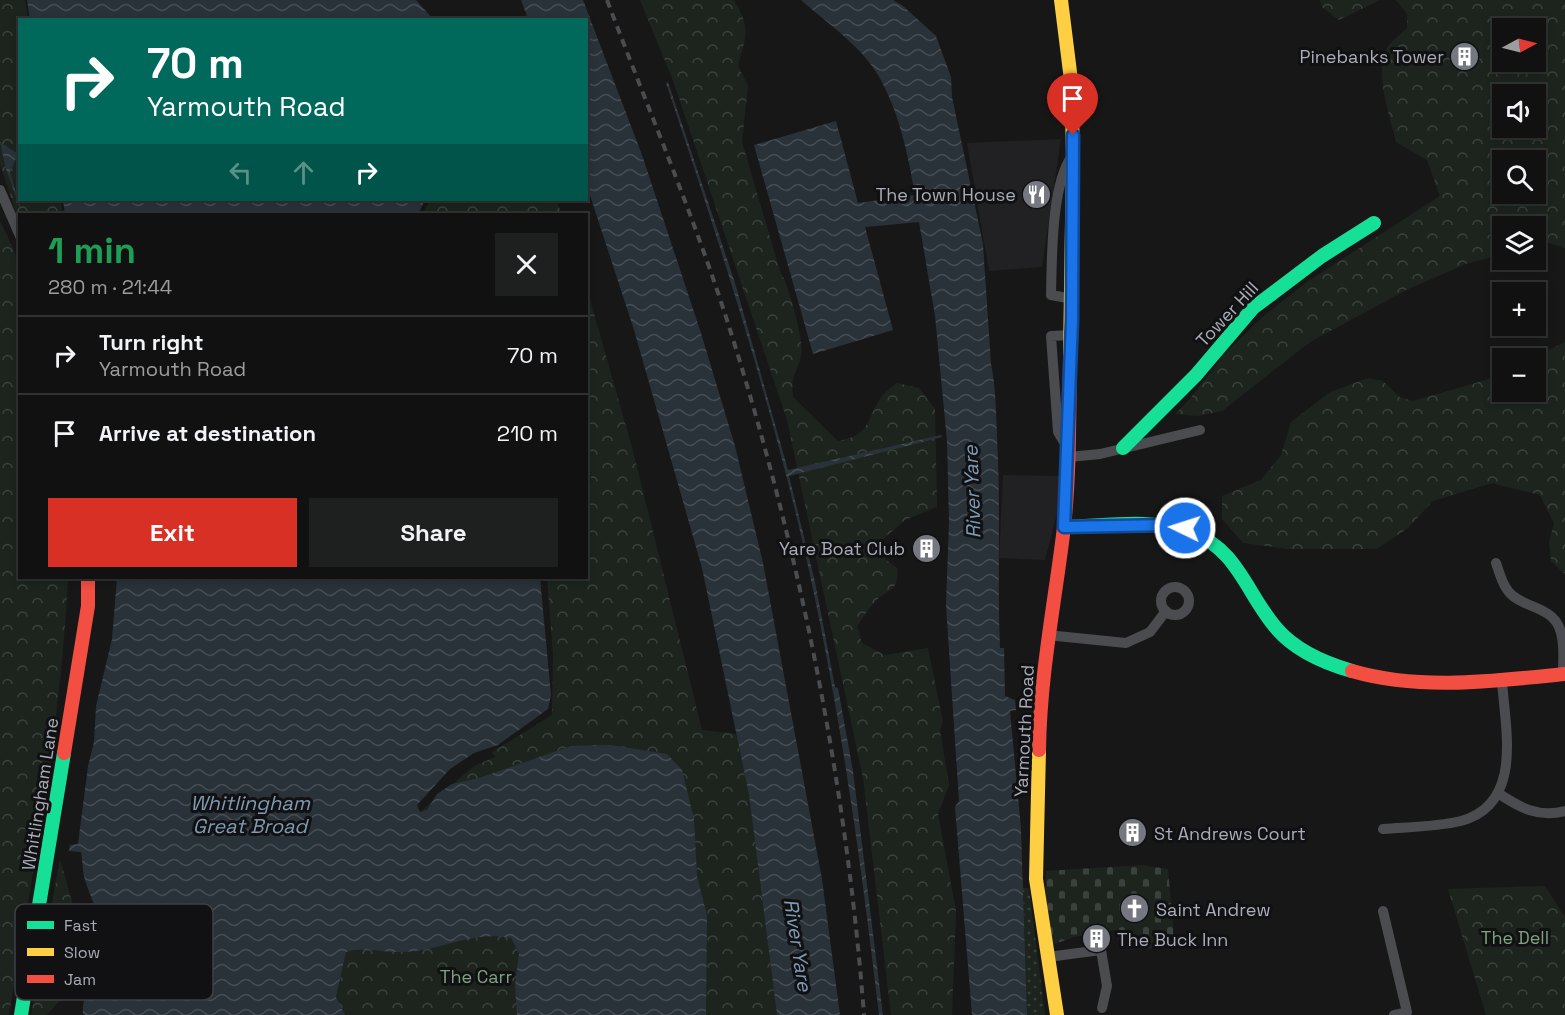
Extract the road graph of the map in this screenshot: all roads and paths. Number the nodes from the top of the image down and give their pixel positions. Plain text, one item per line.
1 (1061, 0) edge
2 (1074, 153) junction
3 (0, 190) edge
4 (1374, 223) dead end
5 (18, 231) edge
6 (1073, 298) junction
7 (1072, 336) junction
8 (1200, 430) dead end
9 (1123, 448) junction
10 (1069, 453) junction
11 (1064, 527) junction
12 (1496, 563) dead end
13 (88, 579) edge
14 (1166, 611) dead end
15 (1047, 635) junction
16 (1564, 674) edge
17 (1502, 681) junction
18 (1498, 793) junction
19 (1565, 811) edge
20 (1383, 829) dead end
21 (39, 904) edge
22 (1383, 911) dead end
23 (1048, 957) junction
24 (23, 1000) edge
25 (1102, 1008) dead end
26 (21, 1015) edge
27 (1057, 1015) edge
28 (1394, 1015) edge

1 - 2 street, Yarmouth Road
2 - 6 street, Yarmouth Road
2 - 6 street, Yarmouth Road
3 - 5 street
4 - 9 street, Tower Hill
6 - 7 street, Yarmouth Road
7 - 10 street, Yarmouth Road
7 - 10 street, Yarmouth Road
8 - 9 street
9 - 10 street
10 - 11 street, Yarmouth Road
11 - 15 street, Yarmouth Road
11 - 17 street
12 - 16 street
13 - 21 street, Whitlingham Lane
14 - 15 street
15 - 23 street, Yarmouth Road
16 - 17 street
17 - 18 street
18 - 19 street
18 - 20 street
22 - 28 street
23 - 25 street
23 - 27 street, Yarmouth Road
24 - 26 street, Whitlingham Lane

